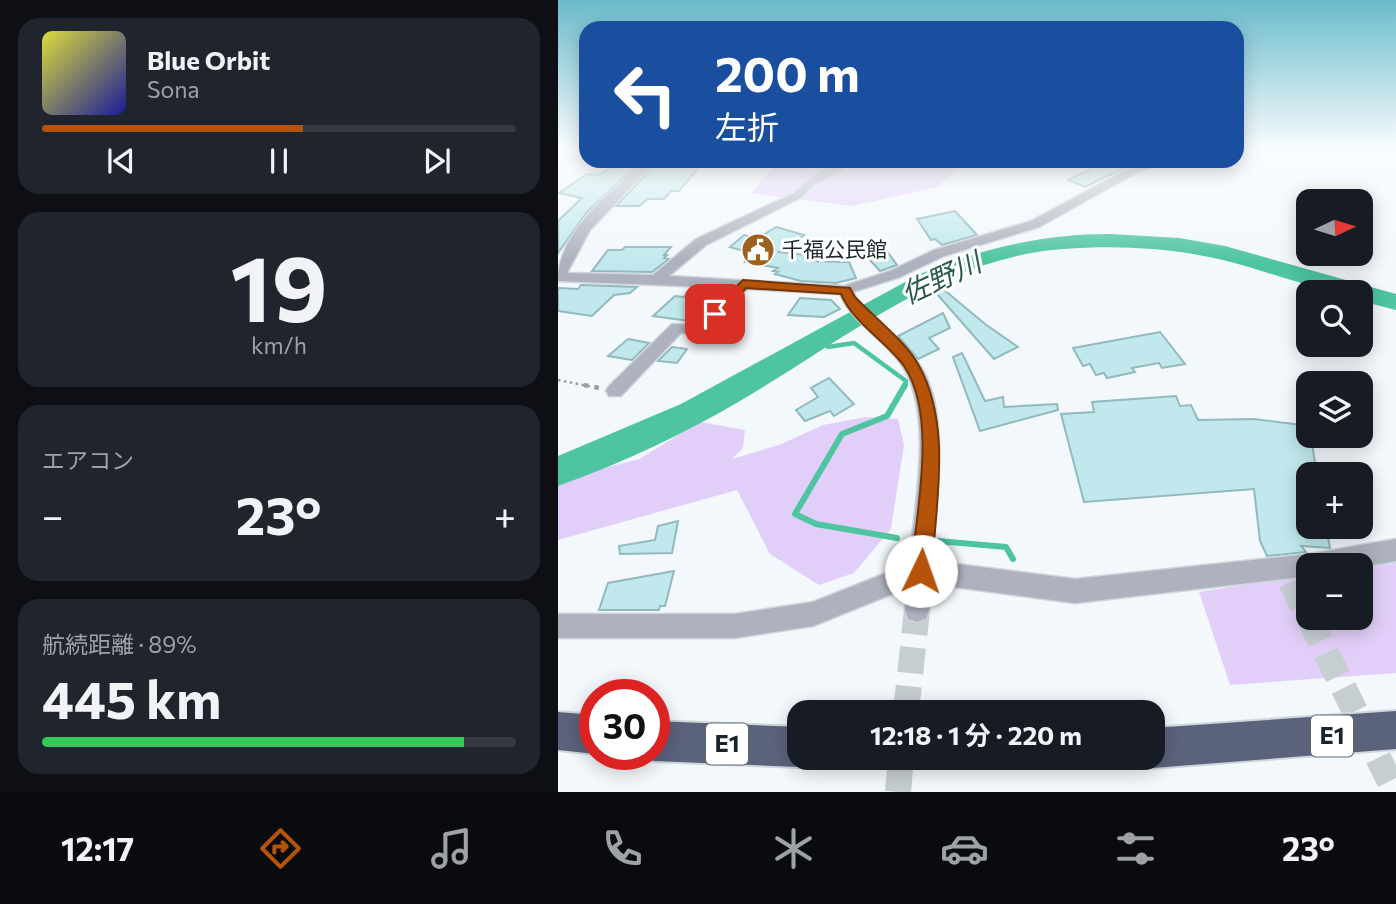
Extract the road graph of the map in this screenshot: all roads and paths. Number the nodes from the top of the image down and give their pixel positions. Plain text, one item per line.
1 (625, 187) edge
2 (806, 187) edge
3 (1103, 187) edge
4 (559, 277) edge
5 (656, 279) junction
6 (743, 284) junction
7 (847, 295) junction
8 (558, 380) edge
9 (615, 391) joint
10 (1396, 550) edge
11 (1373, 555) edge
12 (1296, 570) edge
13 (921, 571) junction
14 (917, 610) tunnel mouth
15 (558, 626) edge
16 (1396, 730) edge
17 (558, 731) edge
18 (579, 733) edge
19 (670, 742) edge
20 (787, 746) edge
21 (1165, 748) edge

1 - 4 street
2 - 5 street
3 - 7 street
4 - 5 street
5 - 6 street
6 - 7 street
6 - 9 street
7 - 13 street
8 - 9 path
10 - 11 street
12 - 13 street
13 - 14 street
13 - 15 street
16 - 21 highway, E1
17 - 18 highway
19 - 20 highway, E1

